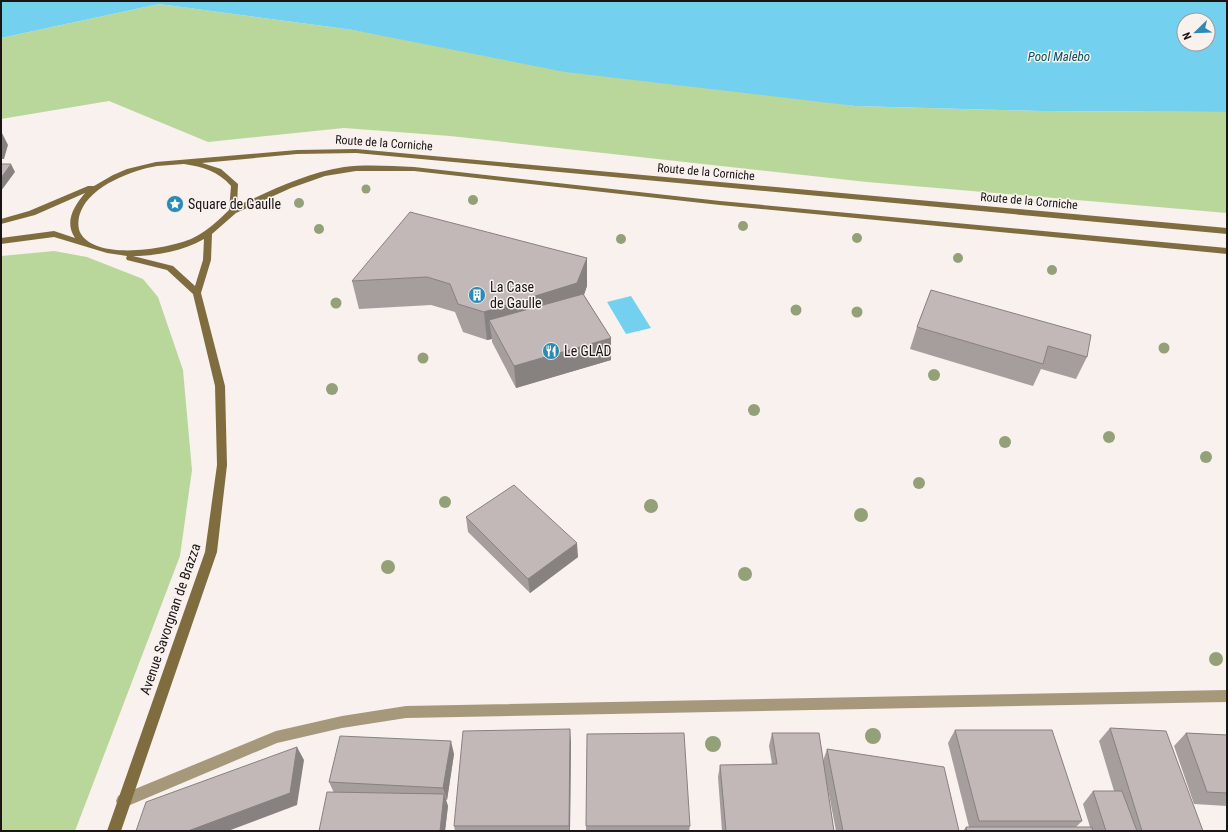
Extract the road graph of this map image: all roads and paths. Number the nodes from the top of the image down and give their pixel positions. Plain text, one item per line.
1 (184, 162) junction
2 (102, 184) junction
3 (233, 211) junction
4 (1, 222) edge
5 (1227, 231) edge
6 (208, 234) junction
7 (1, 241) edge
8 (86, 244) junction
9 (1227, 251) edge
10 (109, 253) junction
11 (197, 293) junction
12 (1227, 696) edge
13 (123, 801) junction
14 (114, 831) edge

1 - 2 main road, Route de la Corniche
1 - 3 main road, Route de la Corniche
1 - 5 main road, Route de la Corniche
2 - 4 main road, Route de la Corniche
2 - 8 main road, Route de la Corniche
3 - 6 main road, Route de la Corniche
3 - 9 main road, Route de la Corniche
6 - 10 main road, Route de la Corniche
6 - 11 main road
7 - 8 main road, Route de la Corniche
8 - 10 main road, Route de la Corniche
10 - 11 main road
11 - 13 main road, Avenue Savorgnan de Brazza
12 - 13 street
13 - 14 main road, Avenue Savorgnan de Brazza

